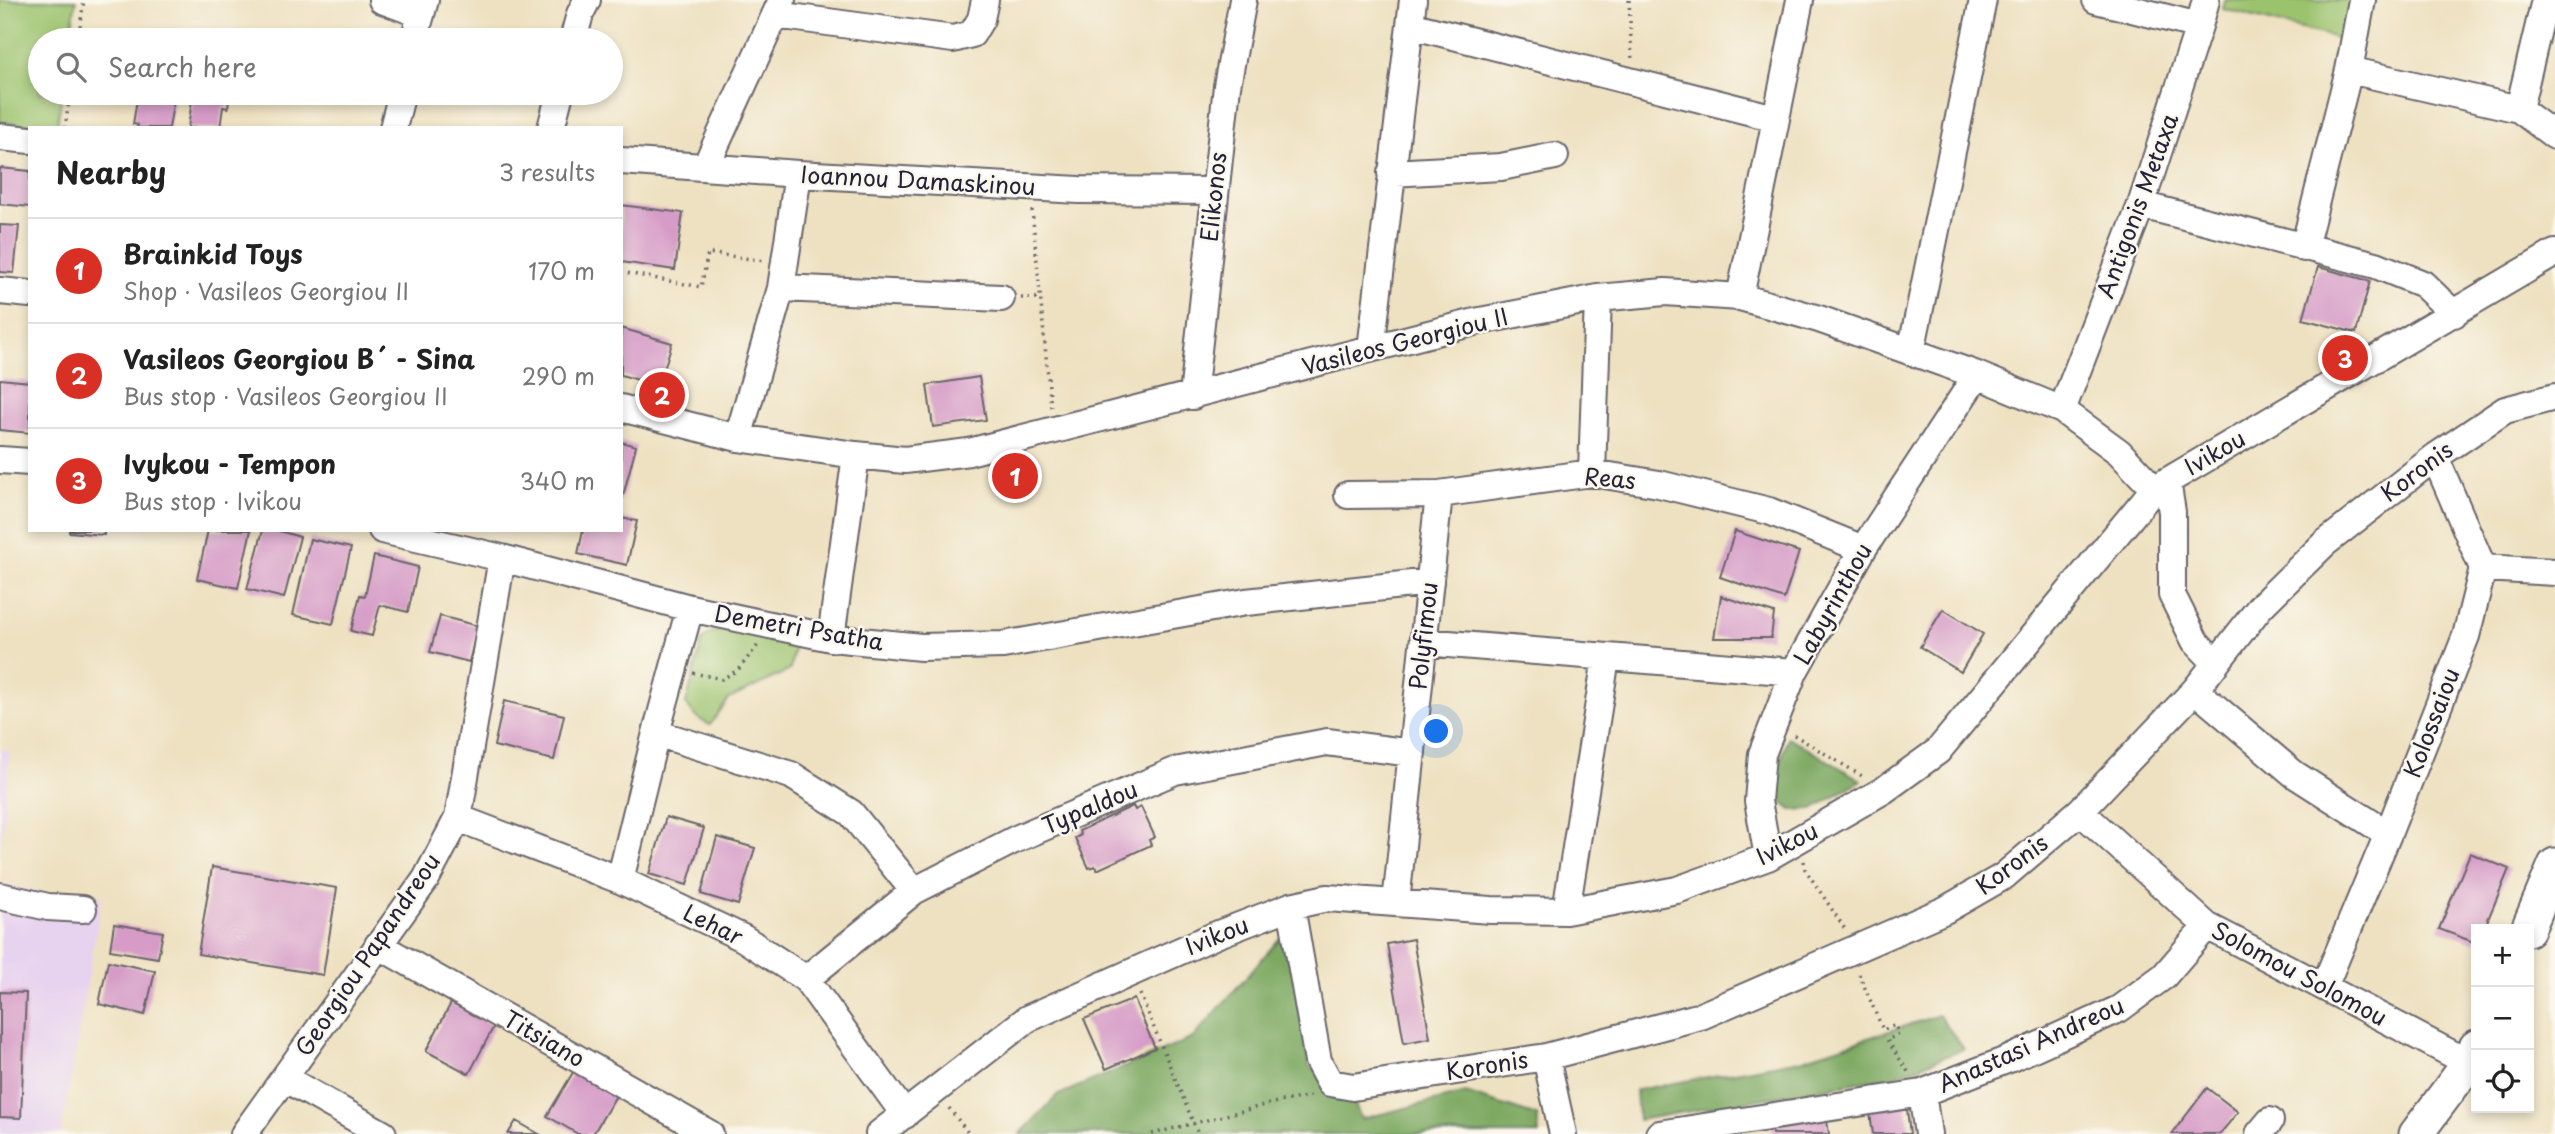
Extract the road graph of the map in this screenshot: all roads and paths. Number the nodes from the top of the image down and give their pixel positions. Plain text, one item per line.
1 (84, 0) edge
2 (382, 0) edge
3 (587, 0) edge
4 (985, 0) edge
5 (1244, 0) edge
6 (1629, 0) edge
7 (1800, 0) edge
8 (1983, 0) edge
9 (2096, 0) edge
10 (2206, 0) edge
11 (2362, 0) edge
12 (2545, 0) edge
13 (422, 7) edge
14 (779, 7) edge
15 (1411, 13) edge
16 (2199, 26) junction
17 (80, 28) edge
18 (417, 28) edge
19 (576, 28) edge
20 (2349, 70) junction
21 (1633, 82) junction
22 (68, 105) edge
23 (399, 105) edge
24 (557, 105) edge
25 (2519, 109) junction
26 (1775, 118) junction
27 (65, 126) edge
28 (394, 126) edge
29 (552, 126) edge
30 (0, 136) edge
31 (2555, 136) edge
32 (28, 140) edge
33 (1555, 156) dead end
34 (623, 161) edge
35 (706, 166) junction
36 (1391, 173) junction
37 (798, 174) junction
38 (1030, 187) junction
39 (1215, 191) junction
40 (2141, 205) junction
41 (2304, 247) junction
42 (2555, 253) edge
43 (623, 272) edge
44 (782, 276) junction
45 (0, 291) edge
46 (28, 294) edge
47 (1740, 296) junction
48 (1001, 298) dead end
49 (1598, 298) junction
50 (2454, 314) junction
51 (1371, 349) junction
52 (1911, 352) junction
53 (1977, 375) junction
54 (1193, 396) junction
55 (2555, 397) edge
56 (623, 409) edge
57 (2062, 410) junction
58 (1053, 431) junction
59 (738, 438) junction
60 (856, 455) junction
61 (2435, 457) junction
62 (0, 460) edge
63 (28, 462) edge
64 (1592, 473) junction
65 (2160, 485) junction
66 (1439, 494) junction
67 (1348, 495) dead end
68 (391, 532) edge
69 (1863, 549) junction
70 (502, 558) junction
71 (2483, 568) junction
72 (2555, 572) edge
73 (1430, 582) junction
74 (690, 608) junction
75 (831, 638) junction
76 (760, 641) dead end
77 (1424, 642) junction
78 (1606, 658) junction
79 (2216, 663) junction
80 (1794, 672) junction
81 (691, 673) dead end
82 (2195, 690) junction
83 (1775, 723) junction
84 (656, 733) junction
85 (1412, 753) junction
86 (1884, 790) junction
87 (2080, 811) junction
88 (458, 818) junction
89 (2388, 834) junction
90 (1801, 839) junction
91 (1768, 857) junction
92 (2555, 864) edge
93 (620, 880) junction
94 (915, 891) junction
95 (0, 896) edge
96 (1396, 903) junction
97 (1290, 906) junction
98 (83, 909) dead end
99 (1566, 911) junction
100 (2530, 924) edge
101 (2207, 926) junction
102 (379, 945) junction
103 (1858, 948) junction
104 (1827, 961) junction
105 (1131, 973) junction
106 (806, 979) junction
107 (2324, 987) junction
108 (2471, 1054) edge
109 (1546, 1057) junction
110 (2471, 1058) edge
111 (284, 1078) junction
112 (1329, 1083) junction
113 (1922, 1093) junction
114 (945, 1102) dead end
115 (905, 1115) junction
116 (1194, 1124) junction
117 (244, 1134) edge
118 (383, 1134) edge
119 (710, 1134) edge
120 (879, 1134) edge
121 (969, 1134) edge
122 (1152, 1134) edge
123 (1198, 1134) edge
124 (1563, 1134) edge
125 (1659, 1134) edge
126 (1928, 1134) edge
127 (2416, 1134) edge

1 - 17 path
2 - 13 street
3 - 19 street
4 - 14 street
5 - 39 street, Elikonos
6 - 21 path
7 - 26 street
8 - 52 street
9 - 16 street
10 - 16 street, Antigonis Metaxa
11 - 20 street
12 - 25 street
13 - 18 street
14 - 35 street
15 - 21 street
15 - 36 street
16 - 40 street, Antigonis Metaxa
20 - 25 street
20 - 41 street
21 - 26 street
22 - 27 path
23 - 28 street
24 - 29 street
25 - 31 street
26 - 47 street
30 - 32 street
33 - 36 street
34 - 35 street, Ioannou Damaskinou
35 - 37 street, Ioannou Damaskinou
36 - 51 street
37 - 38 street, Ioannou Damaskinou
37 - 44 street
38 - 39 street, Ioannou Damaskinou
38 - 58 path
39 - 54 street, Elikonos
40 - 41 street
40 - 57 street, Antigonis Metaxa
41 - 50 street
42 - 50 street, Ivikou
43 - 44 path
44 - 48 street
44 - 59 street
45 - 46 street
47 - 49 street, Vasileos Georgiou II
47 - 52 street, Vasileos Georgiou II
49 - 51 street, Vasileos Georgiou II
49 - 64 street
50 - 65 street, Ivikou
51 - 54 street, Vasileos Georgiou II
52 - 53 street, Vasileos Georgiou II
53 - 57 street, Vasileos Georgiou II
53 - 69 street, Labyrinthou
54 - 58 street, Vasileos Georgiou II
55 - 61 street, Koronis
56 - 59 street, Vasileos Georgiou II
57 - 65 street, Vasileos Georgiou II
58 - 60 street, Vasileos Georgiou II
59 - 60 street, Vasileos Georgiou II
60 - 75 street
61 - 71 street
61 - 79 street, Koronis
62 - 63 street
64 - 66 street, Reas
64 - 69 street, Reas
65 - 79 street
65 - 86 street, Ivikou
66 - 67 street, Reas
66 - 73 street, Polyfimou
68 - 70 street, Demetri Psatha
69 - 80 street, Labyrinthou
70 - 74 street, Demetri Psatha
70 - 88 street, Georgiou Papandreou
71 - 72 street
71 - 89 street, Kolossaiou
73 - 75 street, Demetri Psatha
73 - 77 street, Polyfimou
74 - 75 street, Demetri Psatha
74 - 84 street
76 - 81 path
77 - 78 street
77 - 85 street, Polyfimou
78 - 80 street
78 - 99 street
79 - 82 street, Koronis
80 - 83 street, Labyrinthou
82 - 87 street, Koronis
82 - 89 street
83 - 86 path
83 - 91 street, Labyrinthou
84 - 93 street
84 - 94 street
85 - 94 street, Typaldou
85 - 96 street, Polyfimou
86 - 90 street, Ivikou
87 - 101 street, Solomou Solomou
87 - 103 street, Koronis
88 - 93 street, Lehar
88 - 102 street, Georgiou Papandreou
89 - 107 street, Kolossaiou
90 - 91 street, Ivikou
90 - 103 path
91 - 99 street, Ivikou
92 - 100 main road
93 - 106 street, Lehar
94 - 106 street, Typaldou
95 - 98 street
96 - 97 street, Ivikou
96 - 99 street, Ivikou
97 - 105 street, Ivikou
97 - 112 street
101 - 107 street, Solomou Solomou
101 - 113 street, Anastasi Andreou
102 - 111 street, Georgiou Papandreou
102 - 119 street, Titsiano
103 - 104 street, Koronis
104 - 109 street, Koronis
104 - 113 path
105 - 115 street, Ivikou
105 - 116 path
106 - 115 street, Lehar
107 - 108 street, Solomou Solomou
109 - 112 street, Koronis
109 - 124 street
110 - 127 main road
111 - 117 street, Georgiou Papandreou
111 - 118 street
112 - 116 path
113 - 125 street, Anastasi Andreou
113 - 126 street
114 - 121 path
115 - 120 street, Ivikou
116 - 122 path
116 - 123 path

